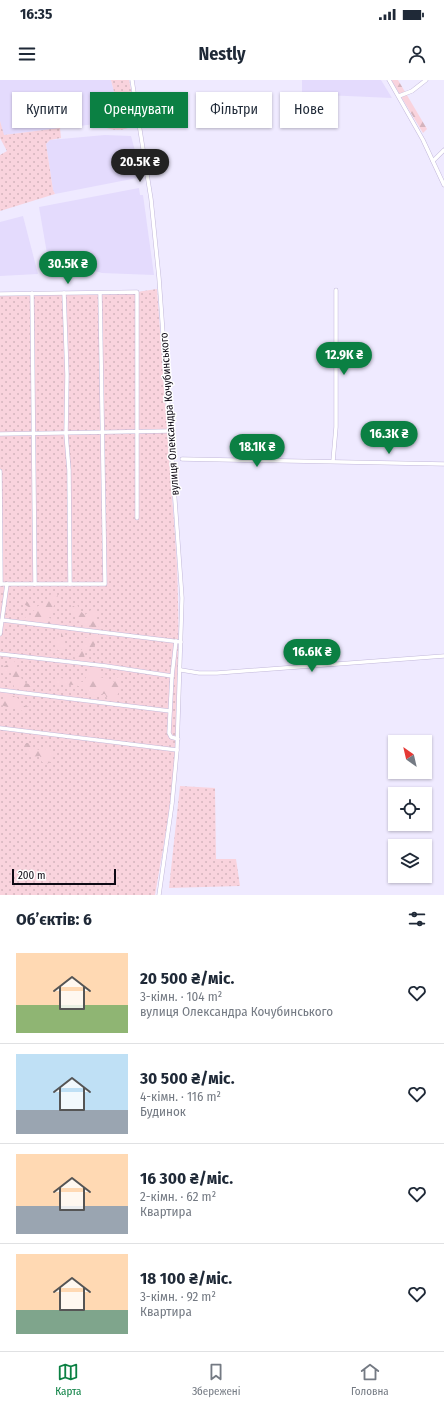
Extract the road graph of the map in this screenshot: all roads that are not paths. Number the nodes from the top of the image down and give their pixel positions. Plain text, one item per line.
1 (132, 80) edge
2 (389, 80) edge
3 (426, 80) edge
4 (399, 96) junction
5 (444, 150) edge
6 (433, 161) junction
7 (444, 185) edge
8 (336, 290) dead end
9 (64, 293) junction
10 (100, 293) junction
11 (0, 294) edge
12 (32, 294) junction
13 (170, 431) junction
14 (138, 432) junction
15 (103, 433) junction
16 (0, 434) edge
17 (33, 434) junction
18 (66, 434) junction
19 (182, 459) dead end
20 (333, 461) junction
21 (444, 464) edge
22 (0, 470) edge
23 (137, 518) dead end
24 (1, 584) edge
25 (7, 584) junction
26 (35, 584) junction
27 (70, 584) junction
28 (2, 620) junction
29 (0, 634) edge
30 (176, 641) junction
31 (181, 642) junction
32 (0, 654) edge
33 (444, 656) edge
34 (181, 670) junction
35 (172, 676) junction
36 (0, 690) edge
37 (170, 710) junction
38 (0, 728) edge
39 (178, 739) junction
40 (178, 750) junction
41 (159, 895) edge

1 - 13 street, вулиця Олександра Кочубинського
2 - 4 street
3 - 4 street
4 - 6 street
5 - 6 street
6 - 7 street
8 - 20 street
9 - 10 street
9 - 12 street
9 - 18 street
10 - 14 street
10 - 15 street
11 - 12 street
12 - 17 street
13 - 14 street
13 - 31 street, вулиця Олександра Кочубинського
14 - 15 street
14 - 23 street
15 - 18 street
15 - 27 street
16 - 17 street
17 - 18 street
17 - 26 street
18 - 27 street
19 - 20 street
20 - 21 street
22 - 24 street
24 - 25 street
25 - 26 street
25 - 28 street
26 - 27 street
28 - 29 street
28 - 30 street
30 - 31 street
30 - 35 street
31 - 34 street, вулиця Олександра Кочубинського
32 - 35 street
33 - 34 street
34 - 39 street, вулиця Олександра Кочубинського
35 - 37 street
36 - 37 street
37 - 39 street
38 - 40 street
39 - 40 street, вулиця Олександра Кочубинського
40 - 41 street, вулиця Олександра Кочубинського

